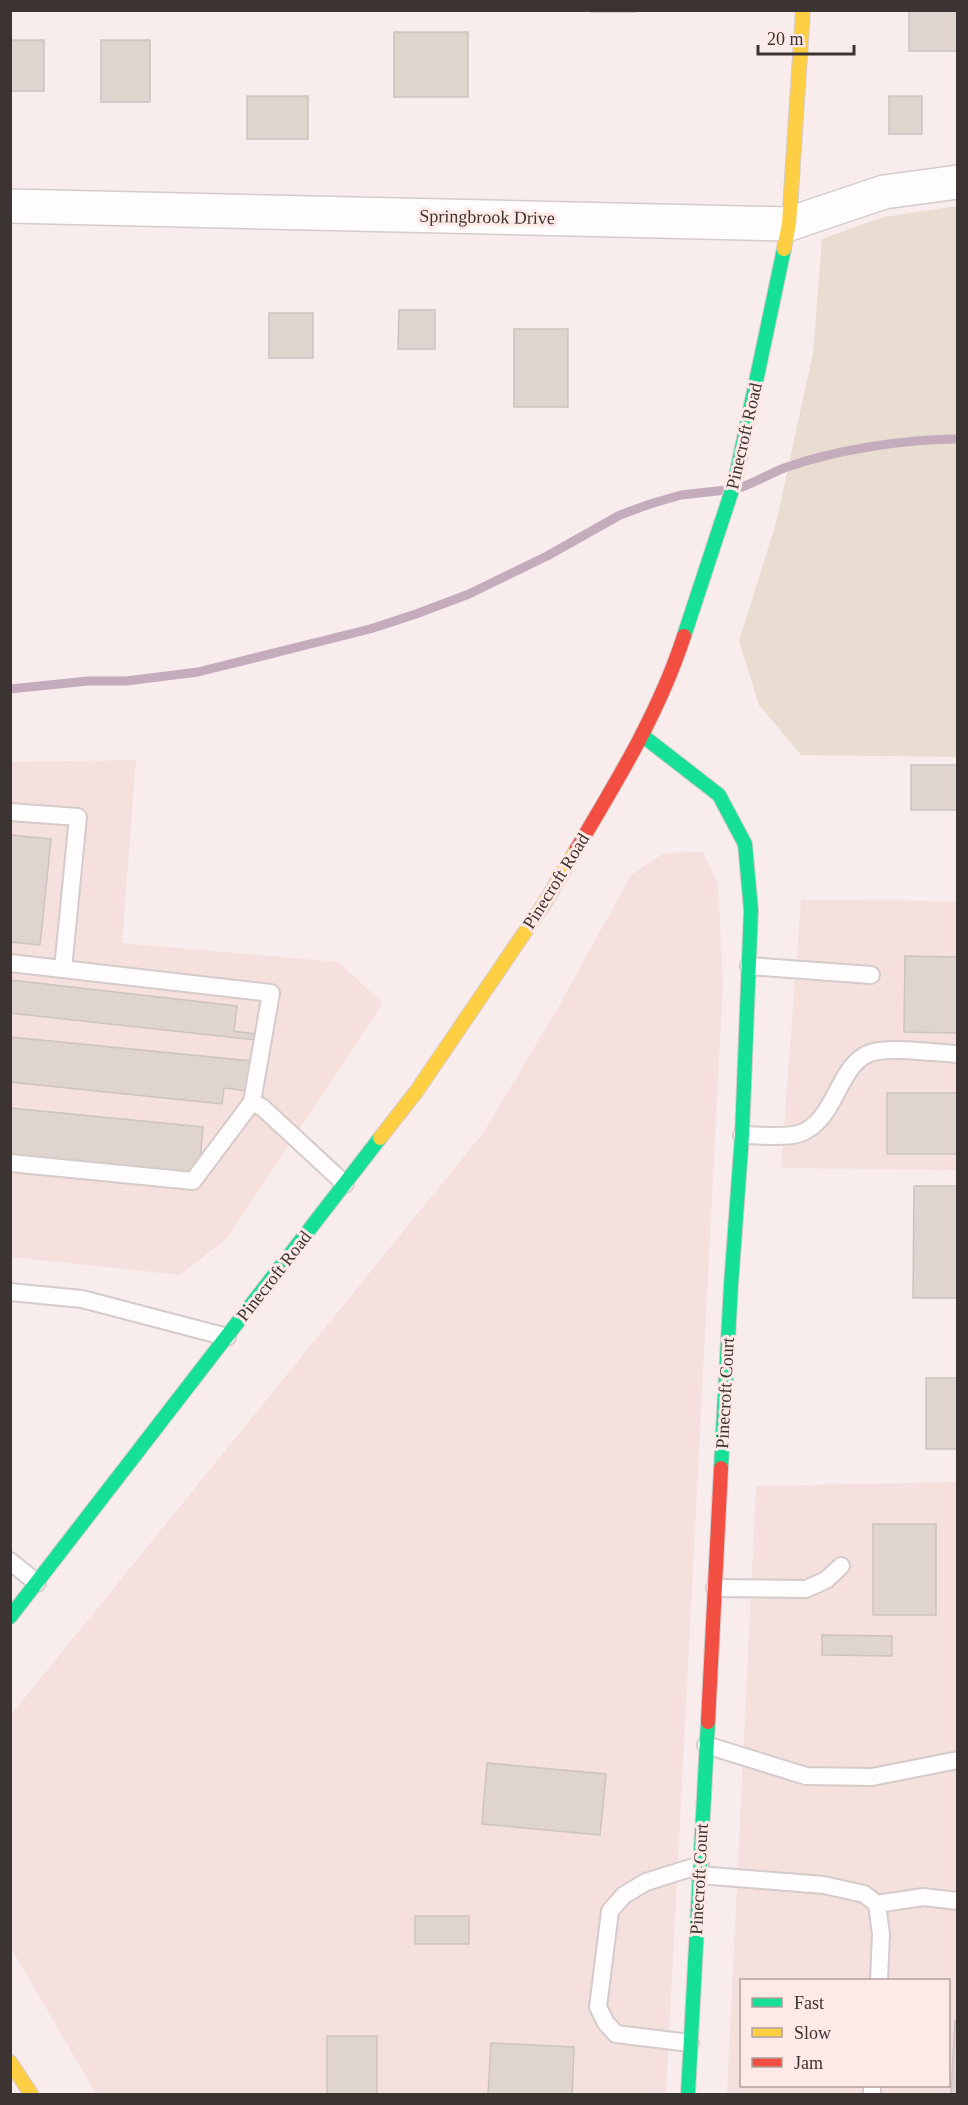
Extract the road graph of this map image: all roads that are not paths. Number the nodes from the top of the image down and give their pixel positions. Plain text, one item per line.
1 (804, 10) edge
2 (957, 182) edge
3 (10, 206) edge
4 (789, 225) junction
5 (643, 735) junction
6 (10, 812) edge
7 (10, 963) edge
8 (749, 966) junction
9 (63, 969) junction
10 (871, 975) dead end
11 (957, 1054) edge
12 (252, 1102) junction
13 (742, 1135) junction
14 (10, 1164) edge
15 (345, 1184) junction
16 (10, 1292) edge
17 (228, 1336) junction
18 (10, 1562) edge
19 (841, 1566) dead end
20 (37, 1583) junction
21 (715, 1588) junction
22 (10, 1617) edge
23 (706, 1745) junction
24 (957, 1760) edge
25 (700, 1870) junction
26 (957, 1900) edge
27 (877, 1904) junction
28 (879, 1979) edge
29 (690, 2043) junction
30 (10, 2062) edge
31 (31, 2094) edge
32 (688, 2094) edge

1 - 4 street, Pinecroft Road
2 - 4 street, Springbrook Drive
3 - 4 street, Springbrook Drive
4 - 5 street, Pinecroft Road
5 - 8 street, Pinecroft Court
5 - 15 street, Pinecroft Road
6 - 9 lane
7 - 9 lane
8 - 10 lane
8 - 13 street, Pinecroft Court
9 - 12 lane
11 - 13 lane
12 - 14 lane
12 - 15 lane
13 - 21 street, Pinecroft Court
15 - 17 street, Pinecroft Road
16 - 17 lane
17 - 20 street, Pinecroft Road
18 - 20 lane
19 - 21 lane
20 - 22 street, Pinecroft Road
21 - 23 street, Pinecroft Court
23 - 24 lane
23 - 25 street, Pinecroft Court
25 - 27 lane
25 - 29 street, Pinecroft Court
25 - 29 lane
26 - 27 lane
27 - 28 lane
29 - 32 street, Pinecroft Court
30 - 31 street

